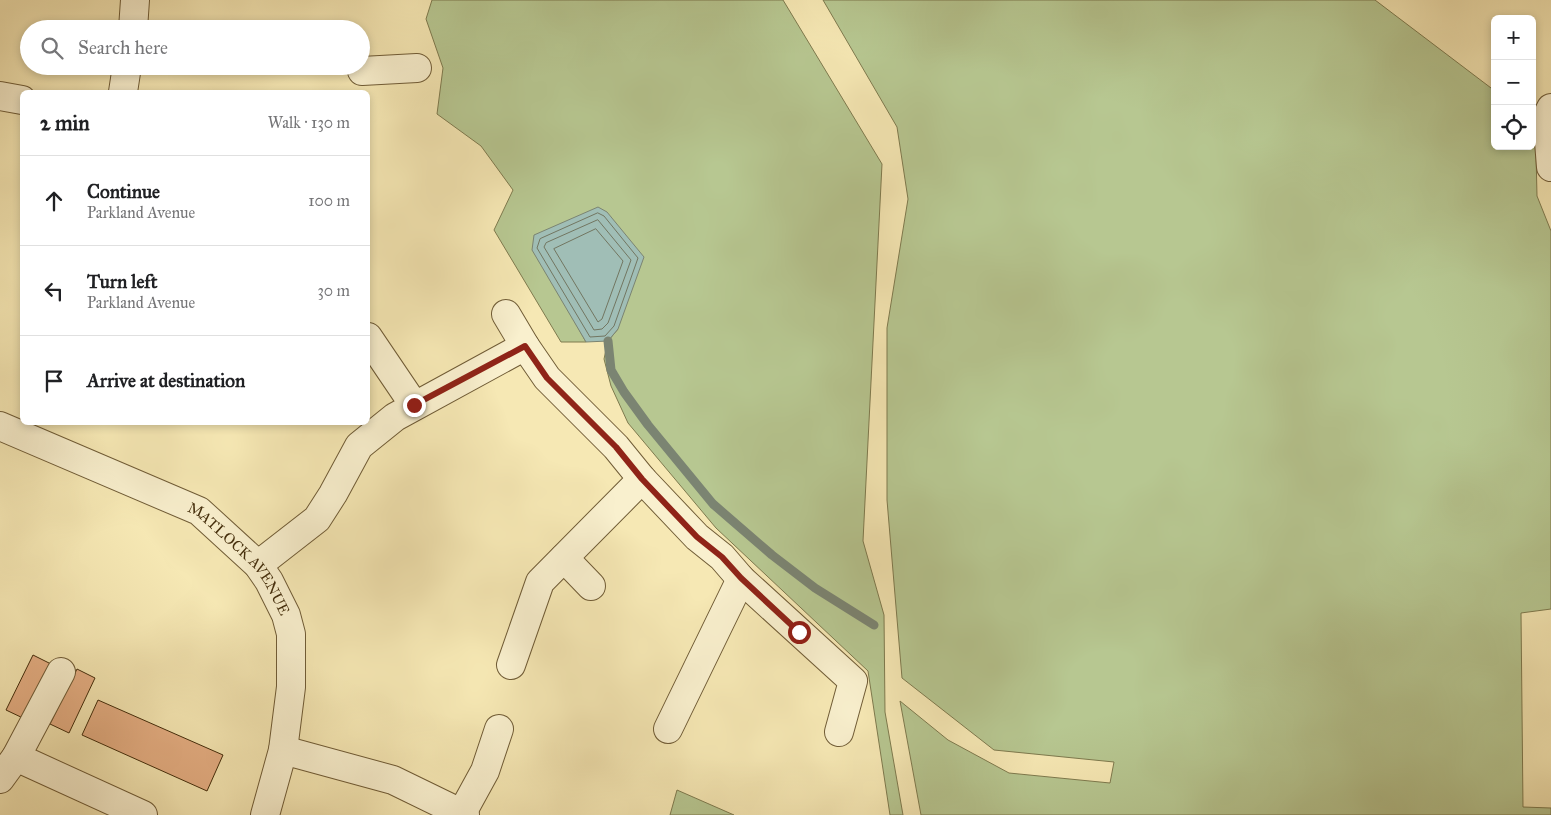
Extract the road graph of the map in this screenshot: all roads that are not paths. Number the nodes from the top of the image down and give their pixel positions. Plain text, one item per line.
1 (136, 0) edge
2 (134, 20) edge
3 (417, 68) dead end
4 (370, 72) edge
5 (127, 75) edge
6 (124, 90) edge
7 (0, 96) edge
8 (20, 100) edge
9 (1549, 112) edge
10 (1551, 167) edge
11 (506, 314) dead end
12 (370, 339) edge
13 (525, 346) junction
14 (414, 405) junction
15 (0, 426) edge
16 (642, 479) junction
17 (564, 558) junction
18 (258, 564) junction
19 (741, 578) junction
20 (591, 586) dead end
21 (511, 665) dead end
22 (61, 672) dead end
23 (499, 729) dead end
24 (668, 729) dead end
25 (839, 732) dead end
26 (284, 750) junction
27 (16, 757) junction
28 (0, 779) edge
29 (464, 814) edge
30 (143, 815) edge
31 (265, 815) edge

1 - 2 street
3 - 4 street
5 - 6 street
7 - 8 street
9 - 10 street
11 - 13 street
12 - 14 street
13 - 14 street
13 - 16 street
14 - 18 street
15 - 18 street, MATLOCK AVENUE
16 - 17 street
16 - 19 street
17 - 20 street
17 - 21 street
18 - 26 street, MATLOCK AVENUE
19 - 24 street
19 - 25 street
22 - 27 street
23 - 29 street
26 - 29 street
26 - 31 street, MATLOCK AVENUE
27 - 28 street
27 - 30 street

